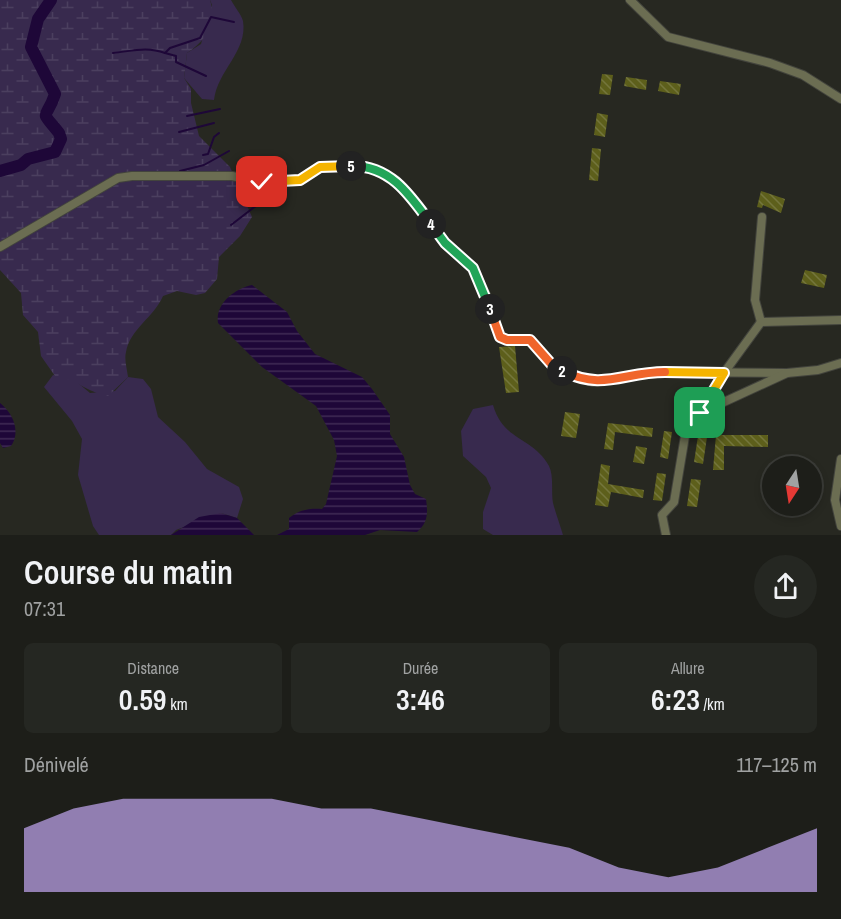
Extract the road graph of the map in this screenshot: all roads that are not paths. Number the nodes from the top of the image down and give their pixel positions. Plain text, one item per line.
1 (630, 0) edge
2 (841, 99) edge
3 (762, 217) dead end
4 (0, 247) edge
5 (841, 320) edge
6 (761, 321) junction
7 (841, 363) edge
8 (724, 373) junction
9 (788, 373) junction
10 (700, 413) junction
11 (841, 459) edge
12 (841, 526) edge
13 (666, 535) edge

1 - 2 street
3 - 6 street
4 - 8 street
5 - 6 street
6 - 8 street
7 - 9 street
8 - 9 street
8 - 10 street
9 - 10 street
10 - 13 street
11 - 12 street

